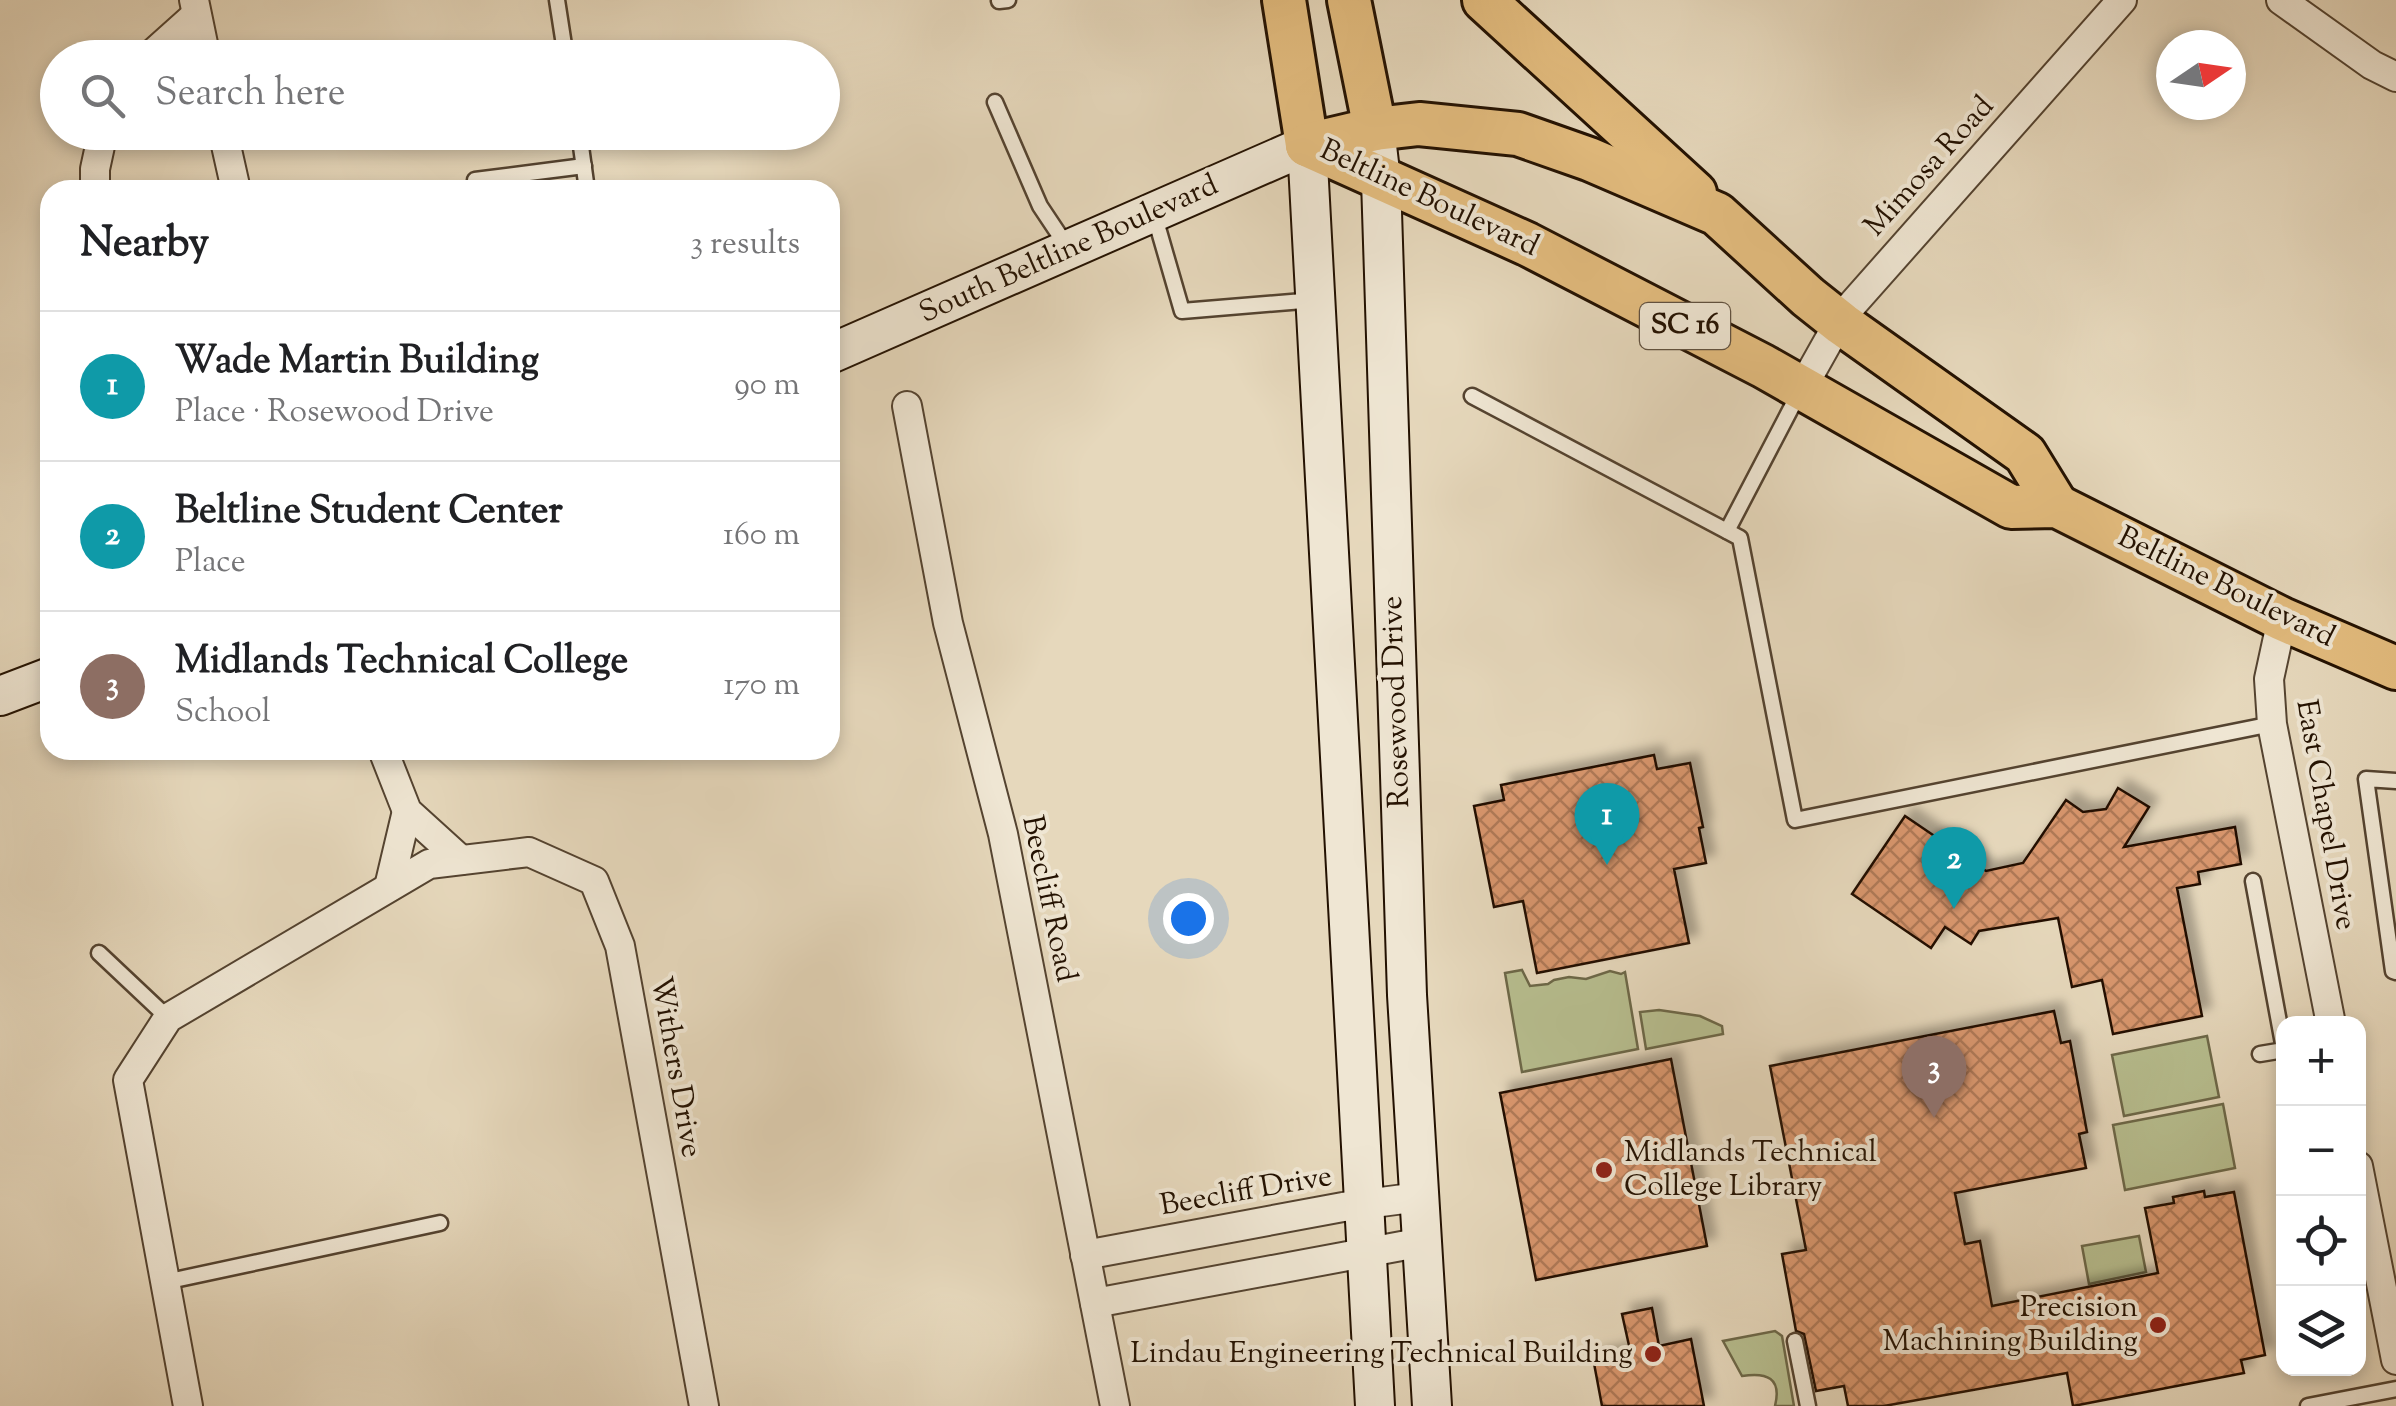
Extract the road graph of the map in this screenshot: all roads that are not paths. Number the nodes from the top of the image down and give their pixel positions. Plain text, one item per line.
1 (557, 0) edge
2 (1008, 0) edge
3 (1284, 0) edge
4 (1349, 0) edge
5 (1484, 0) edge
6 (2122, 0) edge
7 (2281, 0) edge
8 (999, 1) edge
9 (195, 8) edge
10 (165, 40) edge
11 (202, 40) edge
12 (563, 40) edge
13 (2396, 77) edge
14 (994, 102) dead end
15 (1375, 129) junction
16 (1307, 145) junction
17 (100, 150) edge
18 (227, 150) edge
19 (581, 150) edge
20 (584, 166) junction
21 (95, 180) edge
22 (234, 180) edge
23 (476, 180) dead end
24 (586, 180) edge
25 (1380, 180) junction
26 (1154, 213) junction
27 (1717, 214) junction
28 (1070, 250) junction
29 (1316, 300) junction
30 (1839, 322) junction
31 (840, 350) edge
32 (1802, 388) junction
33 (1472, 396) dead end
34 (908, 406) dead end
35 (2058, 506) junction
36 (1727, 531) junction
37 (2282, 619) junction
38 (2396, 668) edge
39 (40, 681) edge
40 (0, 696) edge
41 (2272, 724) junction
42 (387, 760) edge
43 (2396, 781) edge
44 (407, 811) junction
45 (461, 860) junction
46 (2253, 881) dead end
47 (389, 887) junction
48 (100, 953) dead end
49 (2396, 972) edge
50 (2278, 1016) edge
51 (2328, 1016) edge
52 (168, 1018) junction
53 (2276, 1051) edge
54 (2260, 1054) dead end
55 (2364, 1196) edge
56 (1420, 1197) junction
57 (1363, 1204) junction
58 (440, 1222) dead end
59 (1422, 1242) junction
60 (1366, 1252) junction
61 (1085, 1255) junction
62 (165, 1282) junction
63 (1095, 1303) junction
64 (1795, 1341) dead end
65 (2396, 1360) edge
66 (2396, 1388) edge
67 (188, 1406) edge
68 (704, 1406) edge
69 (1115, 1406) edge
70 (1376, 1406) edge
71 (1432, 1406) edge
72 (1808, 1406) edge
73 (2308, 1406) edge

1 - 12 lane
2 - 8 lane
3 - 16 main road, Rosewood Drive
4 - 15 main road, Rosewood Drive
5 - 27 main road
6 - 30 street, Mimosa Road
7 - 13 street
9 - 10 street
9 - 11 street
14 - 28 lane
15 - 16 main road, Beltline Boulevard
15 - 25 main road, Rosewood Drive
15 - 27 main road, Beltline Boulevard
16 - 25 main road, Beltline Boulevard / SC 16
16 - 26 main road, South Beltline Boulevard
16 - 29 main road, Rosewood Drive
17 - 21 street
18 - 22 street
19 - 20 lane
20 - 23 lane
20 - 24 lane
25 - 32 main road, Beltline Boulevard / SC 16
25 - 56 main road, Rosewood Drive
26 - 28 main road, South Beltline Boulevard
26 - 29 lane
27 - 30 main road, Beltline Boulevard
28 - 31 main road, South Beltline Boulevard
29 - 57 main road, Rosewood Drive
30 - 32 street, Mimosa Road
30 - 35 main road, Beltline Boulevard
32 - 35 main road, Beltline Boulevard / SC 16
32 - 36 lane
33 - 36 lane
34 - 61 street, Beecliff Road
35 - 37 main road, Beltline Boulevard / SC 16
36 - 41 lane
37 - 38 main road, Beltline Boulevard / SC 16
37 - 41 street, East Chapel Drive
39 - 40 main road
41 - 51 street, East Chapel Drive
42 - 44 street
43 - 49 lane
44 - 45 street
44 - 47 street
45 - 47 street, Withers Drive
45 - 68 street, Withers Drive
46 - 50 lane
47 - 52 street, Withers Drive
48 - 52 lane
52 - 62 street, Withers Drive
53 - 54 lane
55 - 65 street
56 - 57 street, Beecliff Drive
56 - 59 main road, Rosewood Drive
57 - 60 main road, Rosewood Drive
57 - 61 street, Beecliff Drive
58 - 62 lane
59 - 60 street
59 - 71 main road, Rosewood Drive
60 - 63 street
60 - 70 main road, Rosewood Drive
61 - 63 street, Beecliff Road
62 - 67 street, Withers Drive
63 - 69 street, Beecliff Road
64 - 72 lane
66 - 73 lane

